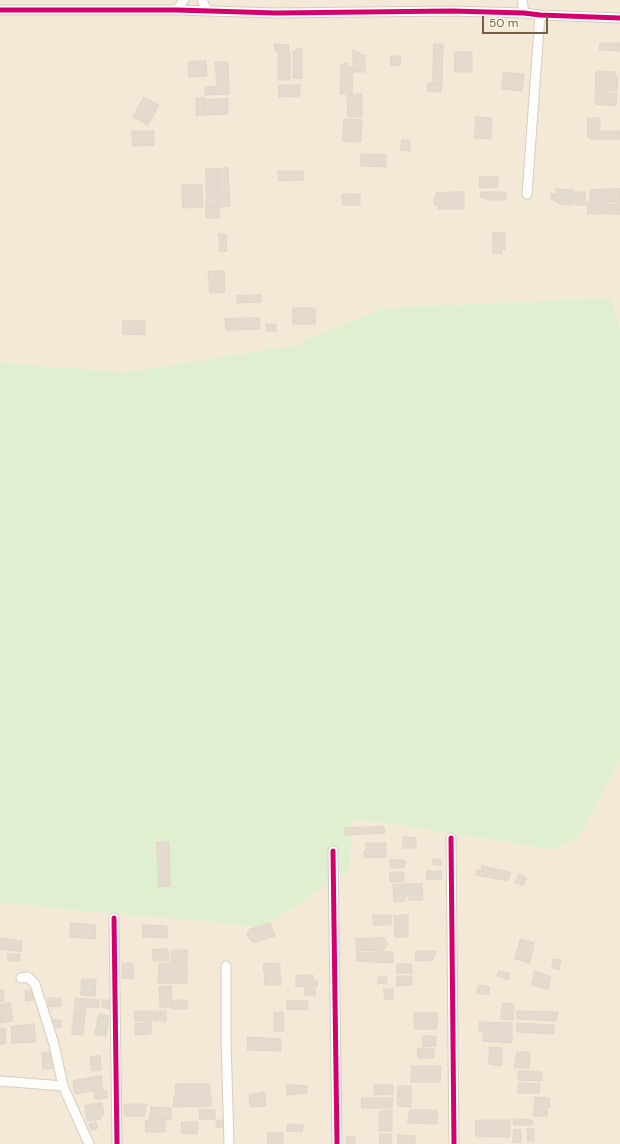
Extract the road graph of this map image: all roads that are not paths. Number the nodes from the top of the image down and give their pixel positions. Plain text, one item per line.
1 (184, 0) edge
2 (202, 0) edge
3 (522, 0) edge
4 (0, 10) edge
5 (177, 10) junction
6 (207, 11) junction
7 (524, 13) junction
8 (540, 15) junction
9 (620, 18) edge
10 (527, 194) dead end
11 (452, 838) dead end
12 (333, 851) dead end
13 (114, 918) dead end
14 (226, 966) dead end
15 (21, 978) dead end
16 (0, 1081) edge
17 (63, 1086) junction
18 (89, 1144) edge
19 (117, 1144) edge
20 (228, 1144) edge
21 (337, 1144) edge
22 (454, 1144) edge

1 - 5 street
2 - 6 street
3 - 7 street
4 - 5 street
5 - 6 street
6 - 7 street
7 - 8 street
8 - 9 street
8 - 10 street
11 - 22 street
12 - 21 street
13 - 19 street
14 - 20 street
15 - 17 street
16 - 17 street
17 - 18 street

